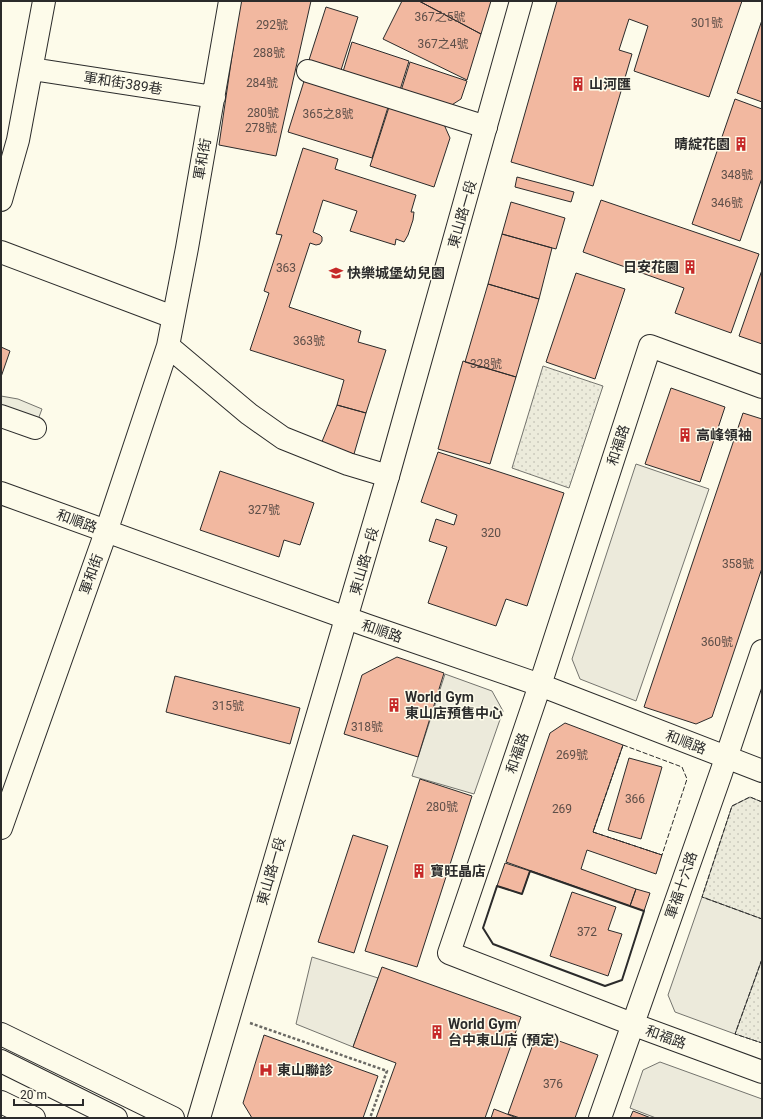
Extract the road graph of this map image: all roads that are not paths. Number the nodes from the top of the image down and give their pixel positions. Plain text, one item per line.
1 (44, 1) edge
2 (230, 1) edge
3 (521, 1) edge
4 (32, 69) junction
5 (308, 71) dead end
6 (214, 97) junction
7 (486, 127) junction
8 (1, 200) edge
9 (1, 252) edge
10 (173, 317) junction
11 (168, 346) junction
12 (762, 387) edge
13 (1, 416) edge
14 (35, 428) dead end
15 (388, 476) junction
16 (1, 493) edge
17 (106, 532) junction
18 (347, 618) junction
19 (762, 651) edge
20 (540, 685) junction
21 (726, 758) junction
22 (762, 771) edge
23 (1, 828) edge
24 (632, 1024) junction
25 (1, 1034) edge
26 (1, 1061) edge
27 (762, 1072) edge
28 (1, 1102) edge
29 (34, 1118) edge
30 (116, 1118) edge
31 (172, 1118) edge
32 (199, 1118) edge
33 (600, 1118) edge

1 - 4 main road
2 - 6 main road, 軍和街
3 - 7 main road, 東山路一段
4 - 6 main road, 軍和街389巷
4 - 8 main road
5 - 7 main road
6 - 10 main road, 軍和街
7 - 15 main road, 東山路一段
9 - 10 main road
10 - 11 main road, 軍和街
11 - 15 main road
11 - 17 main road, 軍和街
12 - 20 main road, 和福路
13 - 14 main road
15 - 18 main road, 東山路一段
16 - 17 main road, 和順路
17 - 18 main road, 和順路
17 - 23 main road, 軍和街
18 - 20 main road, 和順路
18 - 32 main road, 東山路一段
19 - 21 main road, 軍福十六路
20 - 21 main road, 和順路
20 - 24 main road, 和福路
21 - 22 main road, 和順路
21 - 24 main road, 軍福十六路
24 - 27 main road, 和福路
24 - 33 main road, 軍福十六路
25 - 31 main road
26 - 30 main road
28 - 29 main road

